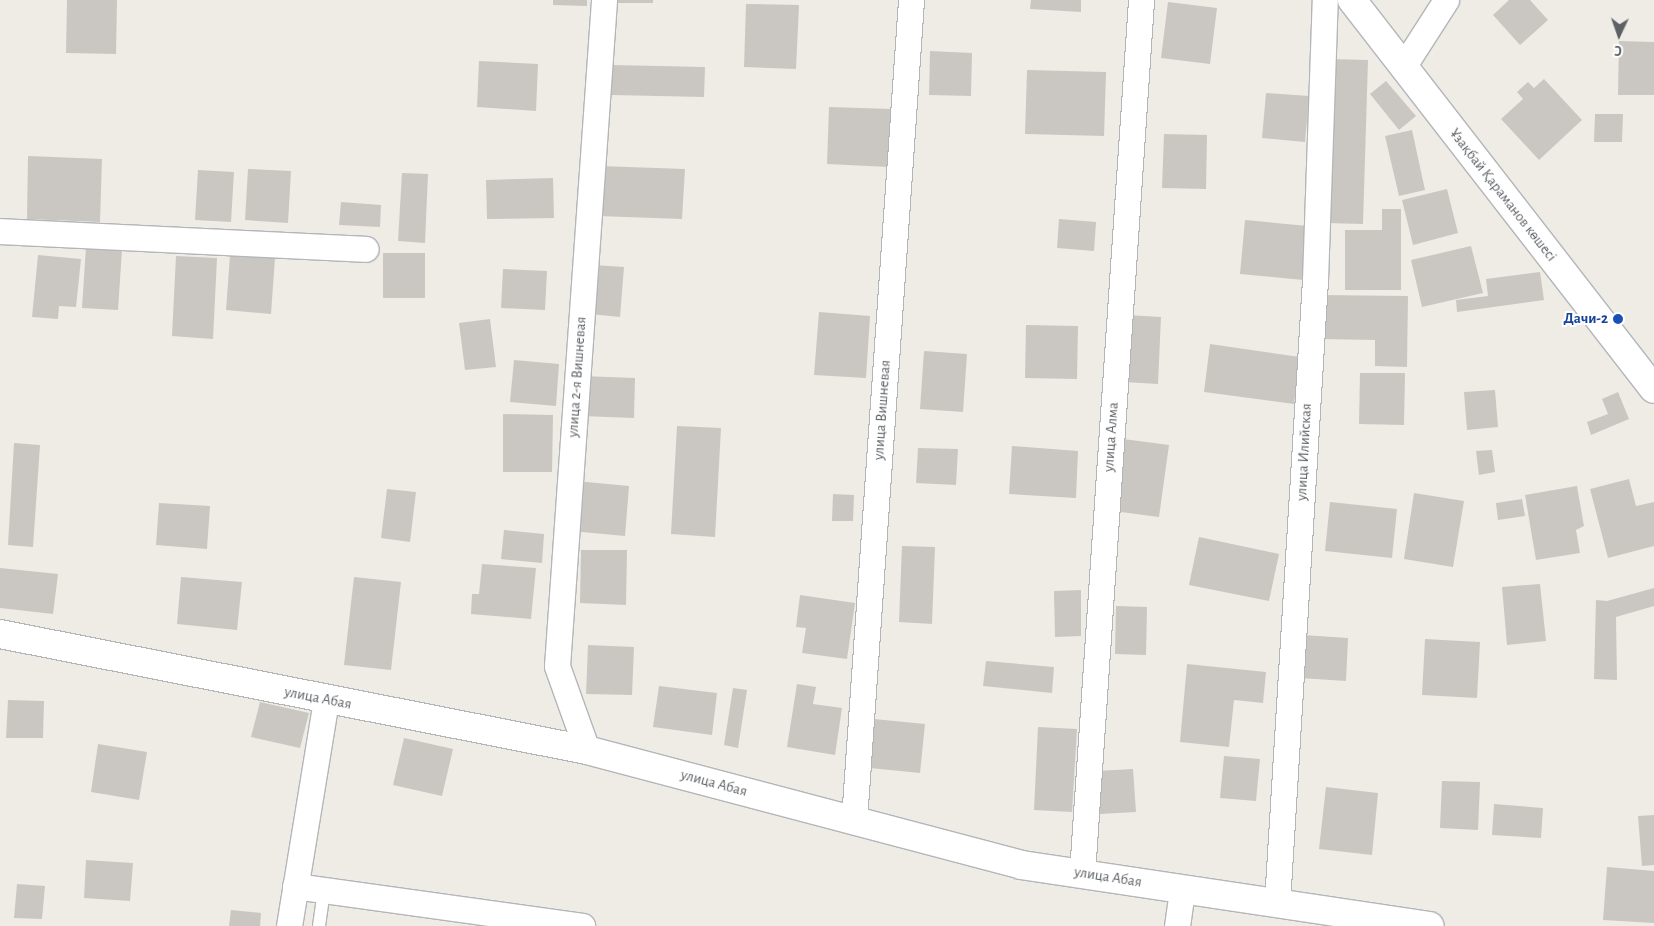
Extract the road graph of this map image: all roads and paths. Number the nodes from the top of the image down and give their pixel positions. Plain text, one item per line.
1 (604, 0) edge
2 (911, 0) edge
3 (1141, 0) edge
4 (1325, 0) edge
5 (1352, 0) edge
6 (1446, 0) edge
7 (1403, 67) junction
8 (0, 231) edge
9 (366, 249) dead end
10 (1654, 390) edge
11 (0, 634) edge
12 (326, 699) junction
13 (587, 750) junction
14 (854, 820) junction
15 (1082, 873) junction
16 (295, 886) junction
17 (1182, 889) junction
18 (324, 890) junction
19 (1277, 903) junction
20 (464, 918) edge
21 (548, 924) edge
22 (289, 926) edge
23 (319, 926) edge
24 (582, 926) edge
25 (1177, 926) edge
26 (1429, 926) edge

1 - 13 street, улица 2-я Вишневая
2 - 14 street, улица Вишневая
3 - 15 street, улица Алма
4 - 19 street, улица Илийская
5 - 7 street, Ұзақбай Қараманов көшесі
6 - 7 street
7 - 10 street, Ұзақбай Қараманов көшесі
8 - 9 street
11 - 12 street, улица Абая
12 - 13 street, улица Абая
12 - 16 street
13 - 14 street, улица Абая
14 - 15 street, улица Абая
15 - 17 street, улица Абая
16 - 18 street
16 - 22 street
17 - 19 street, улица Абая
17 - 25 street
18 - 20 street
18 - 23 lane
19 - 26 street, улица Абая
20 - 21 street
21 - 24 street

